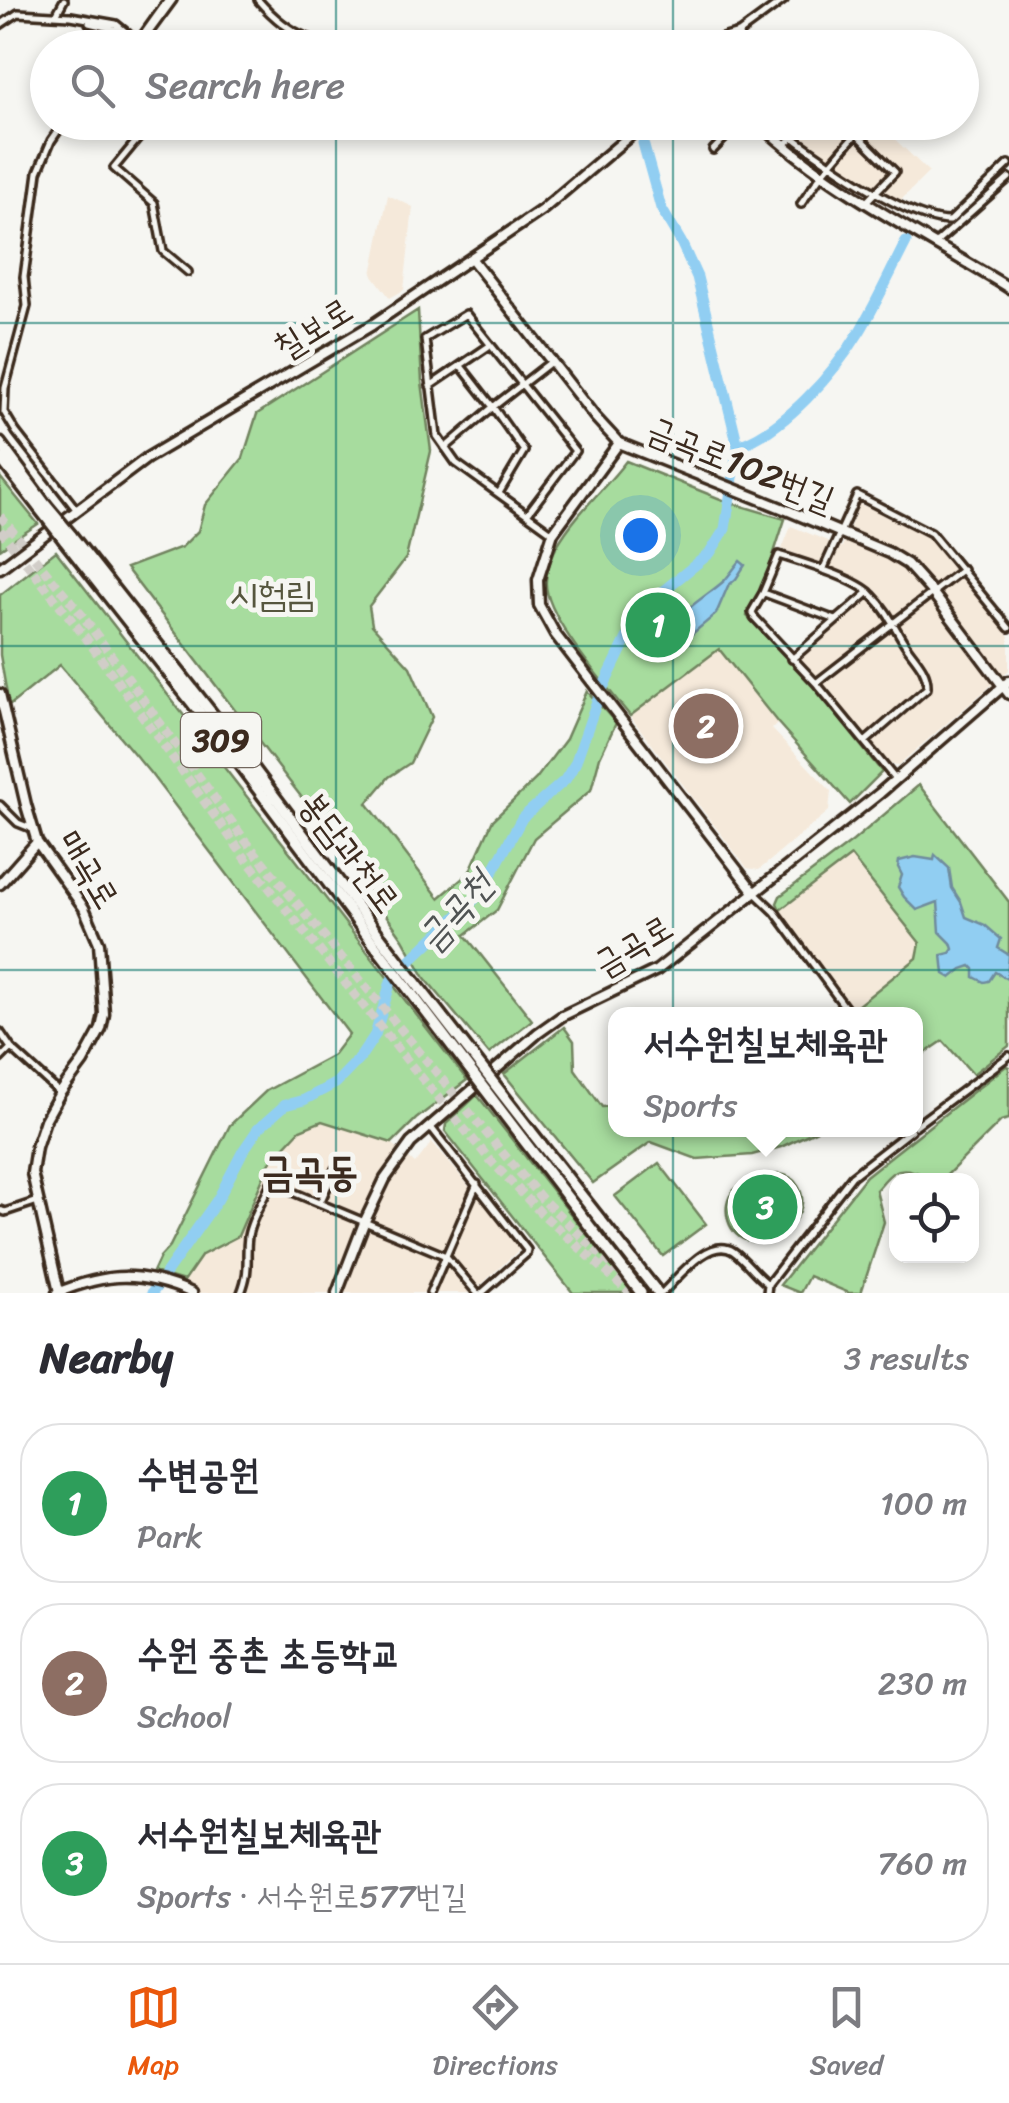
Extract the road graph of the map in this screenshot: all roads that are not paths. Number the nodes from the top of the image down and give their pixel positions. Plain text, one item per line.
1 (64, 0) edge
2 (171, 0) edge
3 (256, 0) edge
4 (784, 0) edge
5 (56, 16) junction
6 (0, 27) edge
7 (118, 30) edge
8 (123, 30) edge
9 (147, 30) edge
10 (152, 30) edge
11 (286, 30) edge
12 (292, 30) edge
13 (744, 30) edge
14 (53, 140) edge
15 (137, 140) edge
16 (625, 140) edge
17 (724, 140) edge
18 (778, 140) edge
19 (791, 140) edge
20 (798, 140) edge
21 (851, 140) edge
22 (862, 140) edge
23 (784, 146) junction
24 (713, 150) dead end
25 (831, 163) junction
26 (1009, 164) edge
27 (822, 174) junction
28 (1009, 178) edge
29 (876, 192) junction
30 (866, 202) junction
31 (800, 204) dead end
32 (936, 243) junction
33 (471, 258) junction
34 (188, 272) dead end
35 (1009, 288) edge
36 (489, 346) junction
37 (552, 361) junction
38 (461, 366) junction
39 (429, 386) junction
40 (522, 386) junction
41 (493, 407) junction
42 (619, 443) junction
43 (0, 444) edge
44 (445, 448) junction
45 (0, 458) edge
46 (499, 493) junction
47 (42, 506) junction
48 (78, 510) junction
49 (528, 514) junction
50 (553, 533) junction
51 (840, 534) junction
52 (0, 568) edge
53 (962, 569) junction
54 (824, 570) junction
55 (869, 592) junction
56 (932, 592) junction
57 (763, 593) junction
58 (836, 620) junction
59 (895, 622) junction
60 (1009, 628) edge
61 (792, 659) junction
62 (816, 683) junction
63 (1007, 687) edge
64 (0, 694) edge
65 (1, 710) edge
66 (865, 742) junction
67 (896, 780) junction
68 (0, 805) edge
69 (33, 828) junction
70 (37, 842) junction
71 (0, 884) edge
72 (756, 894) junction
73 (845, 1007) edge
74 (0, 1032) edge
75 (10, 1048) junction
76 (1009, 1056) edge
77 (0, 1059) edge
78 (60, 1094) junction
79 (923, 1120) edge
80 (430, 1126) junction
81 (526, 1134) junction
82 (902, 1137) edge
83 (335, 1169) dead end
84 (477, 1184) junction
85 (38, 1201) junction
86 (320, 1203) junction
87 (2, 1213) edge
88 (364, 1223) junction
89 (446, 1256) junction
90 (768, 1284) junction
91 (658, 1291) edge
92 (58, 1292) edge
93 (189, 1292) edge
94 (241, 1293) edge
95 (337, 1293) edge
96 (430, 1293) edge
97 (479, 1293) edge
98 (642, 1293) edge
99 (766, 1293) edge

1 - 5 street
2 - 9 street
2 - 10 street
3 - 11 street
3 - 12 street
4 - 13 street
5 - 6 street
5 - 7 street
5 - 8 street
14 - 48 street
15 - 34 street
16 - 33 street, 칠보로
17 - 24 street
18 - 23 street
19 - 23 street
20 - 25 street
21 - 25 street
22 - 29 street
23 - 27 street
25 - 27 street
25 - 29 street
26 - 29 street
27 - 30 street
27 - 31 street
28 - 32 street
29 - 30 street
30 - 32 street
32 - 35 street
33 - 37 street, 금곡로102번길
33 - 48 street, 칠보로
36 - 38 street
36 - 39 street
36 - 40 street
37 - 40 street
37 - 42 street, 금곡로102번길
38 - 39 street
38 - 41 street
39 - 44 street
40 - 41 street
40 - 49 street
41 - 44 street
41 - 46 street
42 - 50 street
42 - 51 street, 금곡로102번길
43 - 47 highway, 봉담과천로 / 309
44 - 46 street
45 - 47 highway, 봉담과천로 / 309
46 - 49 street
47 - 81 highway, 봉담과천로 / 309, bridge
48 - 52 street, 칠보로
49 - 50 street
50 - 72 street
51 - 53 street
51 - 54 street, 금곡로102번길
51 - 56 street, 금곡로102번길
53 - 56 street
53 - 60 street
54 - 55 street, 금곡로102번길
54 - 57 street
55 - 58 street
55 - 59 street, 금곡로102번길
56 - 59 street
56 - 63 street, 금곡로102번길
57 - 58 street
57 - 61 street
58 - 61 street
59 - 62 street
59 - 66 street, 금곡로102번길
61 - 62 street
62 - 66 street
63 - 67 street, 금곡로
64 - 65 street, 매곡로
65 - 69 street, 매곡로
66 - 67 street
67 - 72 street, 금곡로
68 - 69 street
69 - 70 street, 매곡로
70 - 71 street
70 - 78 street, 매곡로
72 - 73 street
72 - 80 street, 금곡로
74 - 75 street
75 - 77 street
75 - 78 street
76 - 79 street
78 - 85 street, 매곡로
80 - 84 street
80 - 88 street, 금곡로
81 - 91 highway, 봉담과천로 / 309
81 - 98 highway, 봉담과천로 / 309
82 - 90 street
83 - 86 street
84 - 89 street
84 - 97 street
85 - 87 street
85 - 92 street, 매곡로
86 - 88 street
86 - 94 street
88 - 89 street
88 - 95 street, 금곡로
89 - 96 street
89 - 97 street
90 - 91 street
90 - 99 street
92 - 93 street

